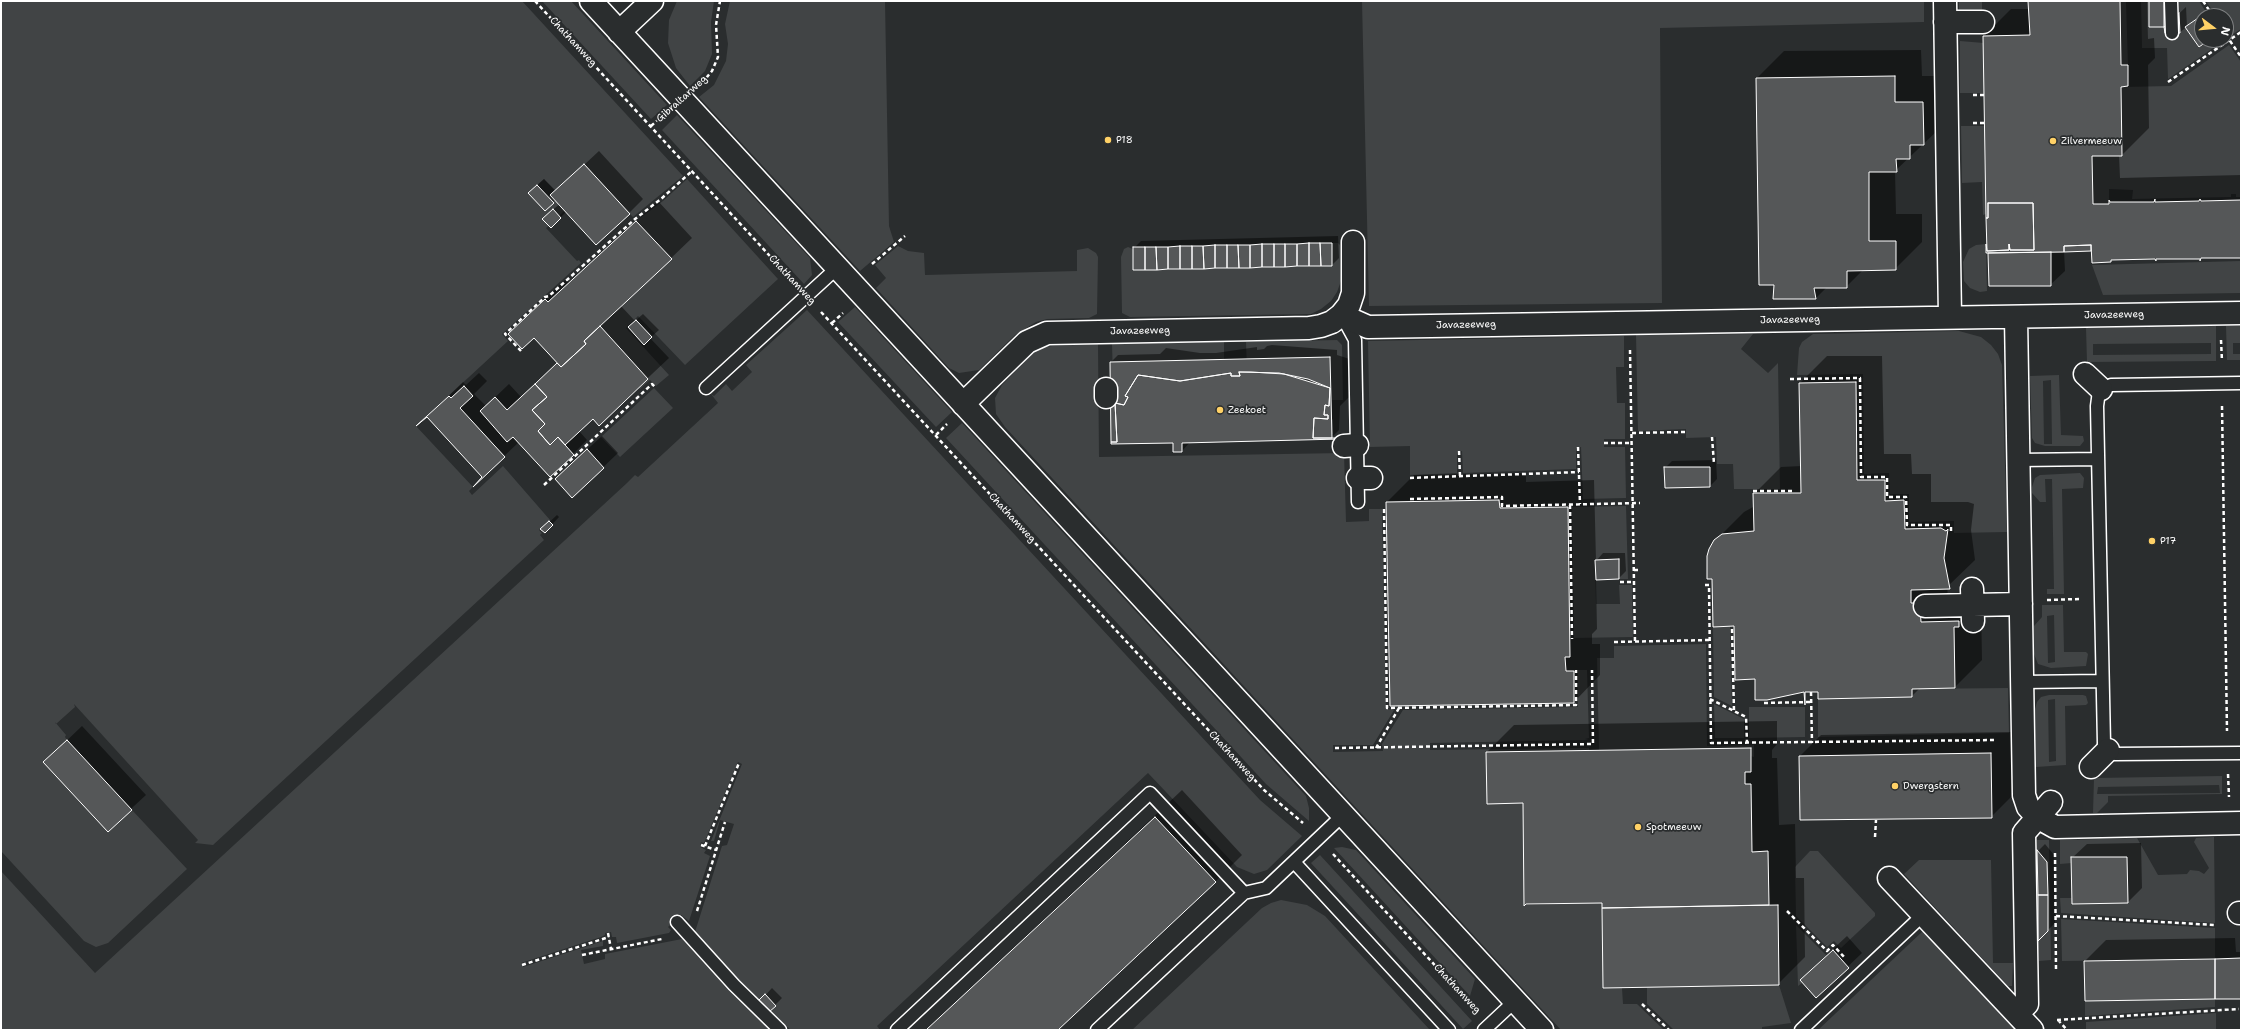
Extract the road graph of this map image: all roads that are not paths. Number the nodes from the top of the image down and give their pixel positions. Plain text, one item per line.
1 (591, 1) edge
2 (652, 1) edge
3 (2171, 1) edge
4 (1945, 12) edge
5 (1983, 22) dead end
6 (620, 32) junction
7 (2172, 33) dead end
8 (1353, 242) dead end
9 (845, 275) junction
10 (2231, 313) edge
11 (1342, 315) junction
12 (1950, 317) junction
13 (2016, 317) junction
14 (2085, 374) dead end
15 (2241, 383) edge
16 (706, 388) dead end
17 (2101, 390) junction
18 (963, 404) junction
19 (2098, 459) junction
20 (2018, 460) junction
21 (1358, 502) dead end
22 (2021, 604) junction
23 (1925, 606) dead end
24 (2101, 681) junction
25 (2022, 682) junction
26 (2108, 750) junction
27 (2241, 753) edge
28 (2091, 767) dead end
29 (1343, 815) junction
30 (2047, 815) junction
31 (2235, 823) edge
32 (1294, 862) junction
33 (1889, 878) dead end
34 (1244, 893) junction
35 (1924, 914) junction
36 (677, 922) dead end
37 (1515, 1001) junction
38 (2017, 1014) junction
39 (2041, 1025) edge
40 (1487, 1027) edge
41 (780, 1030) edge
42 (897, 1030) edge
43 (1097, 1030) edge
44 (1449, 1030) edge
45 (1542, 1030) edge
46 (1801, 1030) edge

1 - 6 street
2 - 6 street
3 - 7 lane
4 - 5 street
4 - 12 street
6 - 9 street
8 - 11 street
9 - 16 lane
9 - 18 street
10 - 13 street, Javazeeweg
11 - 12 street, Javazeeweg
11 - 18 street, Javazeeweg
11 - 21 lane
12 - 13 street, Javazeeweg
13 - 20 street
14 - 17 street
15 - 17 lane
17 - 19 lane
18 - 29 street
19 - 20 lane
19 - 24 lane
20 - 22 street
22 - 23 street
22 - 25 street
24 - 25 lane
24 - 26 lane
25 - 30 street
26 - 27 lane
26 - 28 street
29 - 32 lane
29 - 37 street
30 - 31 street
30 - 38 street
32 - 34 lane
32 - 44 lane
33 - 35 street
34 - 42 lane
34 - 43 lane
35 - 38 street
35 - 46 lane
36 - 41 lane
37 - 40 lane
37 - 45 street
38 - 39 street

